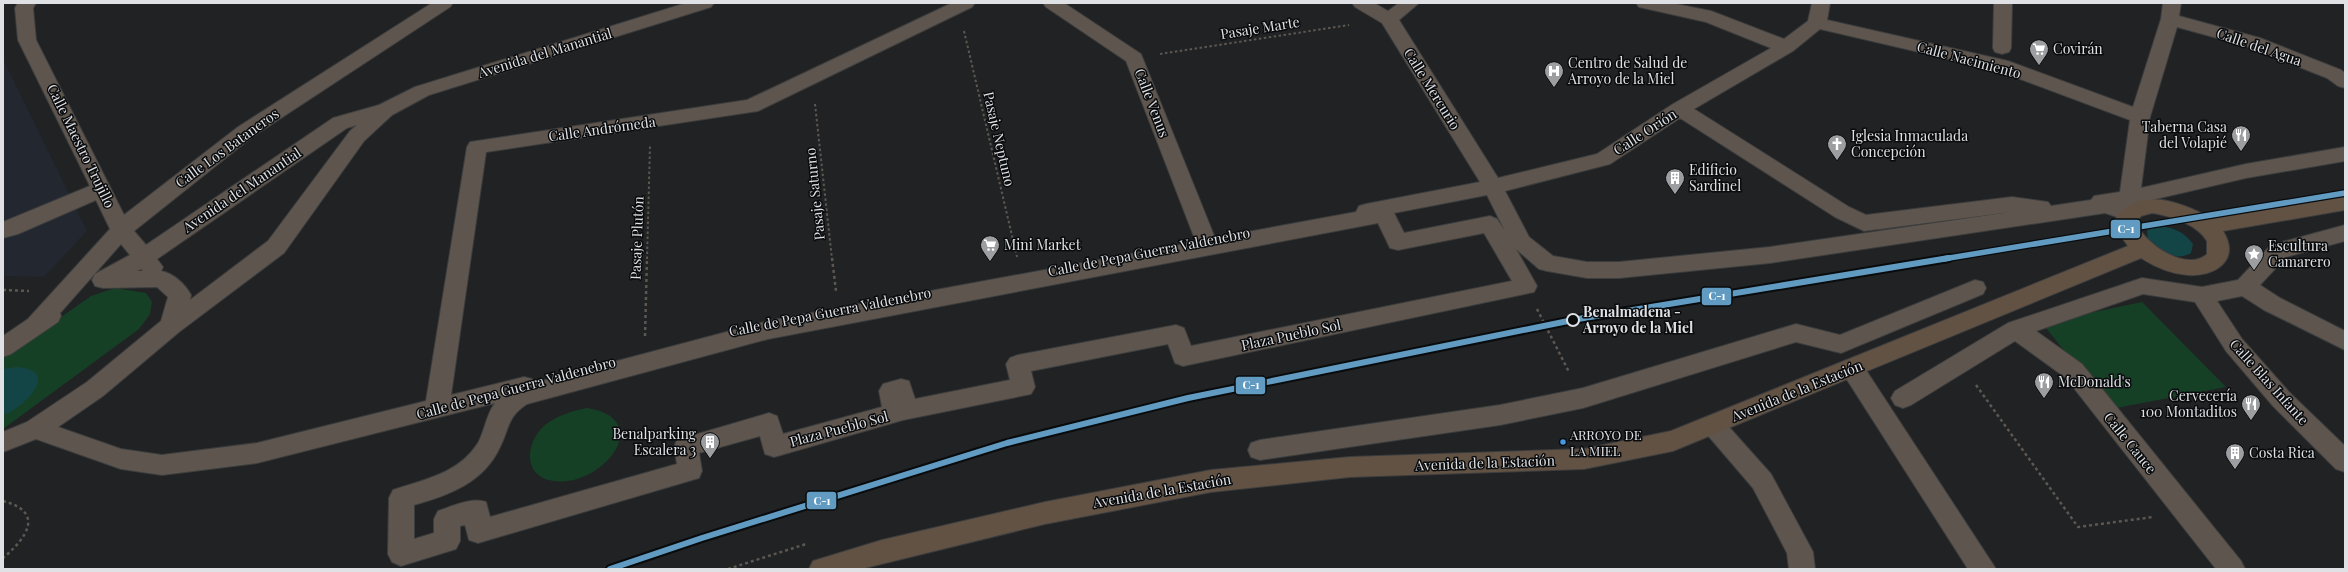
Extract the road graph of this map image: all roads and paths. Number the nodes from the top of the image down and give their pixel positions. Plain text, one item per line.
1 (27, 3) edge
2 (444, 3) edge
3 (706, 3) edge
4 (1052, 3) edge
5 (1361, 3) edge
6 (1410, 3) edge
7 (1645, 3) edge
8 (1820, 3) edge
9 (2003, 3) edge
10 (962, 5) edge
11 (2171, 11) edge
12 (1389, 19) junction
13 (1817, 23) junction
14 (1786, 47) junction
15 (2002, 48) dead end
16 (1134, 58) junction
17 (812, 76) junction
18 (2345, 82) edge
19 (1680, 109) junction
20 (386, 110) junction
21 (2140, 117) junction
22 (651, 122) junction
23 (2345, 154) edge
24 (1492, 187) junction
25 (102, 189) junction
26 (2345, 203) edge
27 (2133, 206) junction
28 (2207, 228) junction
29 (3, 230) edge
30 (121, 230) junction
31 (2345, 233) edge
32 (1206, 241) junction
33 (2143, 249) junction
34 (144, 257) junction
35 (1587, 270) junction
36 (1021, 276) junction
37 (162, 279) junction
38 (103, 280) junction
39 (2245, 287) junction
40 (1975, 288) dead end
41 (3, 290) edge
42 (30, 291) dead end
43 (2202, 295) junction
44 (1417, 300) dead end
45 (1537, 308) dead end
46 (838, 310) junction
47 (37, 324) junction
48 (171, 326) junction
49 (2016, 329) junction
50 (2345, 341) edge
51 (3, 348) edge
52 (644, 354) junction
53 (1960, 363) junction
54 (1567, 368) dead end
55 (1852, 368) junction
56 (520, 396) joint
57 (1903, 398) dead end
58 (437, 407) junction
59 (1713, 425) junction
60 (36, 429) junction
61 (3, 442) edge
62 (1260, 450) dead end
63 (2345, 462) edge
64 (3, 500) edge
65 (2183, 509) junction
66 (3, 558) edge
67 (822, 569) edge
68 (1802, 569) edge
69 (1983, 569) edge
70 (2232, 569) edge

1 - 25 street, Calle Maestro Trujillo
2 - 30 street, Calle Los Bataneros
3 - 20 street, Avenida del Manantial
4 - 16 street, Calle Venus
5 - 12 street, Calle Mercurio
6 - 12 street
7 - 14 street
8 - 13 street
9 - 15 street
10 - 17 street, Calle Andrómeda
10 - 36 path, Pasaje Neptuno
11 - 18 street, Calle del Agua
11 - 21 street
12 - 16 path, Pasaje Marte
12 - 24 street, Calle Mercurio
13 - 14 street, Calle Orión
13 - 21 street, Calle Nacimiento
14 - 19 street, Calle Orión
16 - 32 street, Calle Venus
17 - 22 street, Calle Andrómeda
17 - 46 path, Pasaje Saturno
19 - 24 street, Calle Orión
19 - 27 street
20 - 34 street, Avenida del Manantial
20 - 48 street, Avenida del Manantial
21 - 27 street
22 - 52 path, Pasaje Plutón
22 - 58 street, Calle Andrómeda
23 - 27 street
24 - 32 street, Calle de Pepa Guerra Valdenebro
24 - 35 street, Calle Mercurio
25 - 29 street
25 - 30 street, Calle Maestro Trujillo
26 - 28 main road
27 - 28 main road
27 - 33 main road
27 - 35 street
28 - 33 main road
30 - 34 street, Calle Maestro Trujillo
30 - 47 street, Calle Los Bataneros
31 - 39 street
32 - 36 street, Calle de Pepa Guerra Valdenebro
33 - 55 main road, Avenida de la Estación
34 - 37 street, Calle Maestro Trujillo
34 - 38 street, Avenida del Manantial
35 - 44 street
36 - 46 street, Calle de Pepa Guerra Valdenebro
37 - 38 street
37 - 48 street
38 - 47 street, Avenida del Manantial
39 - 43 street
39 - 50 street
40 - 62 street
41 - 42 path
43 - 49 street
43 - 63 street, Calle Blas Infante
45 - 54 path
46 - 52 street, Calle de Pepa Guerra Valdenebro
47 - 51 street, Avenida del Manantial
48 - 60 street, Avenida del Manantial
49 - 53 street
49 - 65 street, Calle Cauce
52 - 58 street, Calle de Pepa Guerra Valdenebro
53 - 57 street
53 - 65 path
55 - 59 main road, Avenida de la Estación
55 - 69 street
56 - 56 street, Plaza Pueblo Sol
58 - 60 street, Calle de Pepa Guerra Valdenebro
59 - 67 main road, Avenida de la Estación
59 - 68 street
60 - 61 street, Avenida del Manantial
64 - 66 path
65 - 70 street, Calle Cauce

